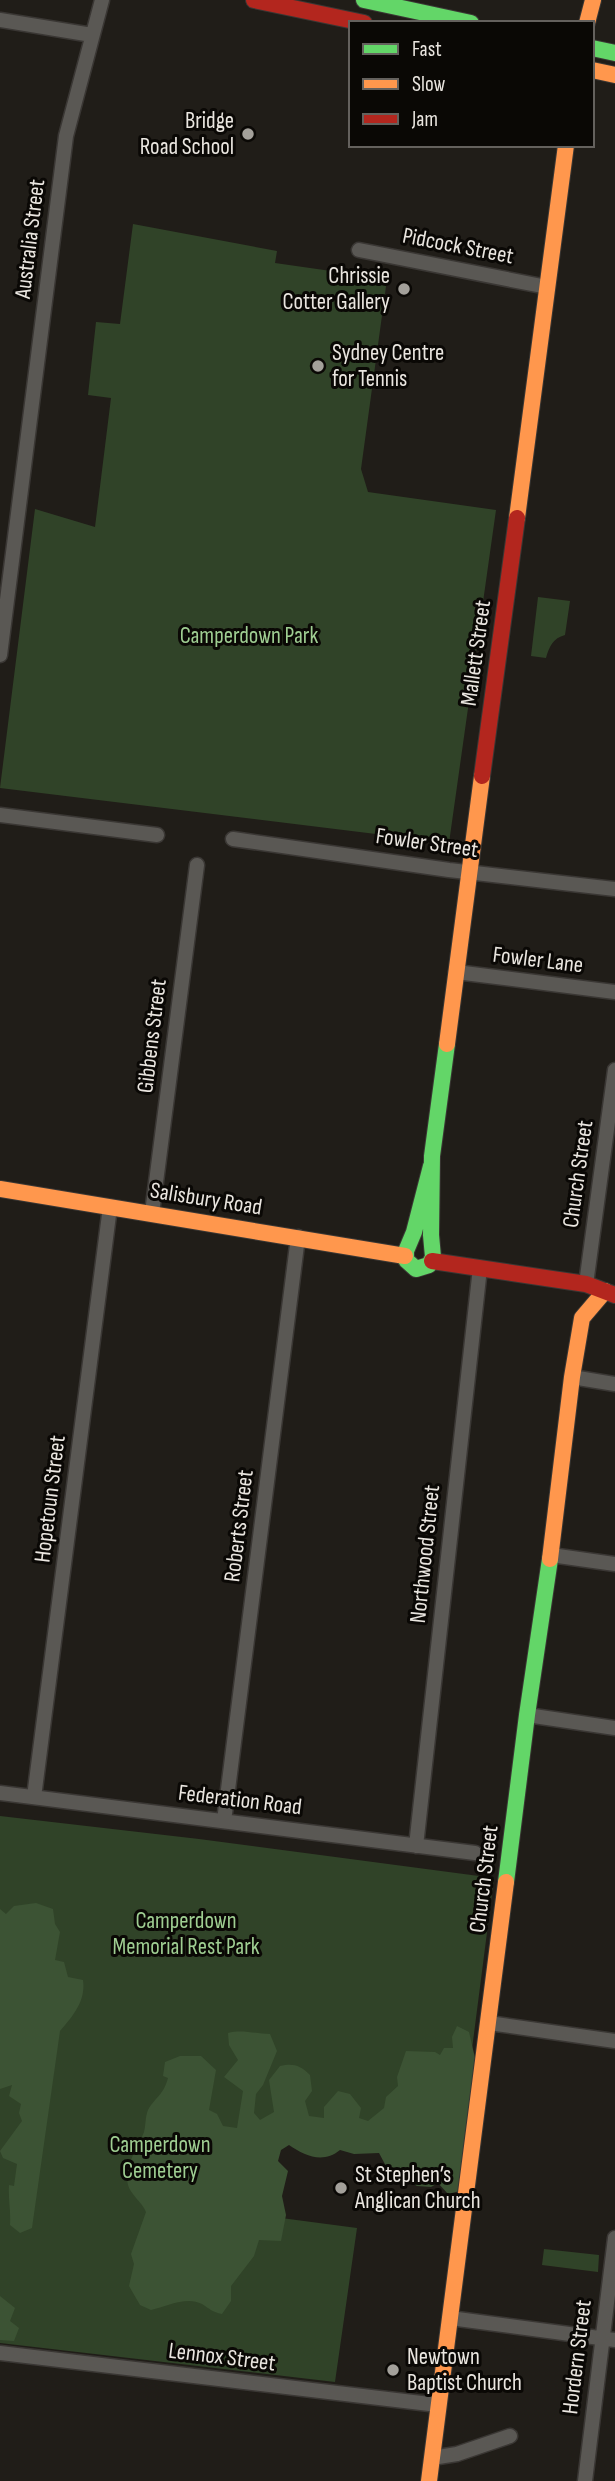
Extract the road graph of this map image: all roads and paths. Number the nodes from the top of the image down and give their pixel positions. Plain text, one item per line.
1 (102, 0) edge
2 (254, 0) edge
3 (364, 0) edge
4 (593, 0) edge
5 (0, 20) edge
6 (354, 21) edge
7 (462, 21) edge
8 (588, 21) edge
9 (92, 36) junction
10 (594, 48) edge
11 (615, 53) edge
12 (594, 70) edge
13 (615, 75) edge
14 (566, 147) edge
15 (359, 250) dead end
16 (547, 286) junction
17 (3, 614) edge
18 (0, 655) edge
19 (0, 815) edge
20 (157, 835) dead end
21 (233, 839) dead end
22 (197, 865) dead end
23 (470, 872) junction
24 (615, 889) edge
25 (456, 972) junction
26 (615, 992) edge
27 (615, 1070) edge
28 (431, 1166) junction
29 (0, 1189) edge
30 (110, 1207) junction
31 (152, 1213) junction
32 (298, 1237) junction
33 (407, 1251) junction
34 (431, 1255) junction
35 (480, 1268) junction
36 (586, 1284) junction
37 (610, 1293) edge
38 (572, 1377) junction
39 (615, 1384) edge
40 (551, 1555) junction
41 (615, 1564) edge
42 (527, 1715) junction
43 (615, 1728) edge
44 (0, 1793) edge
45 (34, 1797) junction
46 (224, 1821) junction
47 (416, 1846) junction
48 (475, 1853) dead end
49 (489, 2023) junction
50 (615, 2040) edge
51 (615, 2238) edge
52 (450, 2318) junction
53 (609, 2339) edge
54 (0, 2353) edge
55 (438, 2405) junction
56 (510, 2436) dead end
57 (432, 2458) junction
58 (429, 2481) edge
59 (585, 2481) edge

1 - 9 street, Australia Street
2 - 6 main road
3 - 7 main road
4 - 8 main road
5 - 9 street
9 - 17 street, Australia Street
10 - 11 main road
12 - 13 main road
14 - 16 main road, Mallett Street
15 - 16 street, Pidcock Street
16 - 23 main road, Mallett Street
17 - 18 street, Australia Street
19 - 20 street
21 - 23 street, Fowler Street
22 - 31 street, Gibbens Street
23 - 24 street, Fowler Street
23 - 25 main road, Mallett Street
25 - 26 street, Fowler Lane
25 - 28 main road, Mallett Street
27 - 36 street, Church Street
28 - 33 main road, Mallett Street
28 - 34 main road, Mallett Street
29 - 30 main road, Salisbury Road
30 - 31 main road, Salisbury Road
30 - 45 street, Hopetoun Street
31 - 32 main road, Salisbury Road
32 - 33 main road, Salisbury Road
32 - 46 street, Roberts Street
33 - 34 main road
33 - 34 main road
34 - 35 main road
35 - 36 main road
35 - 47 street, Northwood Street
36 - 37 main road
37 - 38 main road, Church Street
38 - 39 street
38 - 40 main road, Church Street
40 - 41 street
40 - 42 main road, Church Street
42 - 43 street
42 - 49 main road, Church Street
44 - 45 street, Federation Road
45 - 46 street, Federation Road
46 - 47 street, Federation Road
47 - 48 street, Federation Road
49 - 50 street
49 - 52 main road, Church Street
51 - 53 street, Hordern Street
52 - 53 street
52 - 55 main road, Church Street
53 - 59 street, Hordern Street
54 - 55 street, Lennox Street
55 - 57 main road, Church Street
56 - 57 street
57 - 58 main road, Church Street

